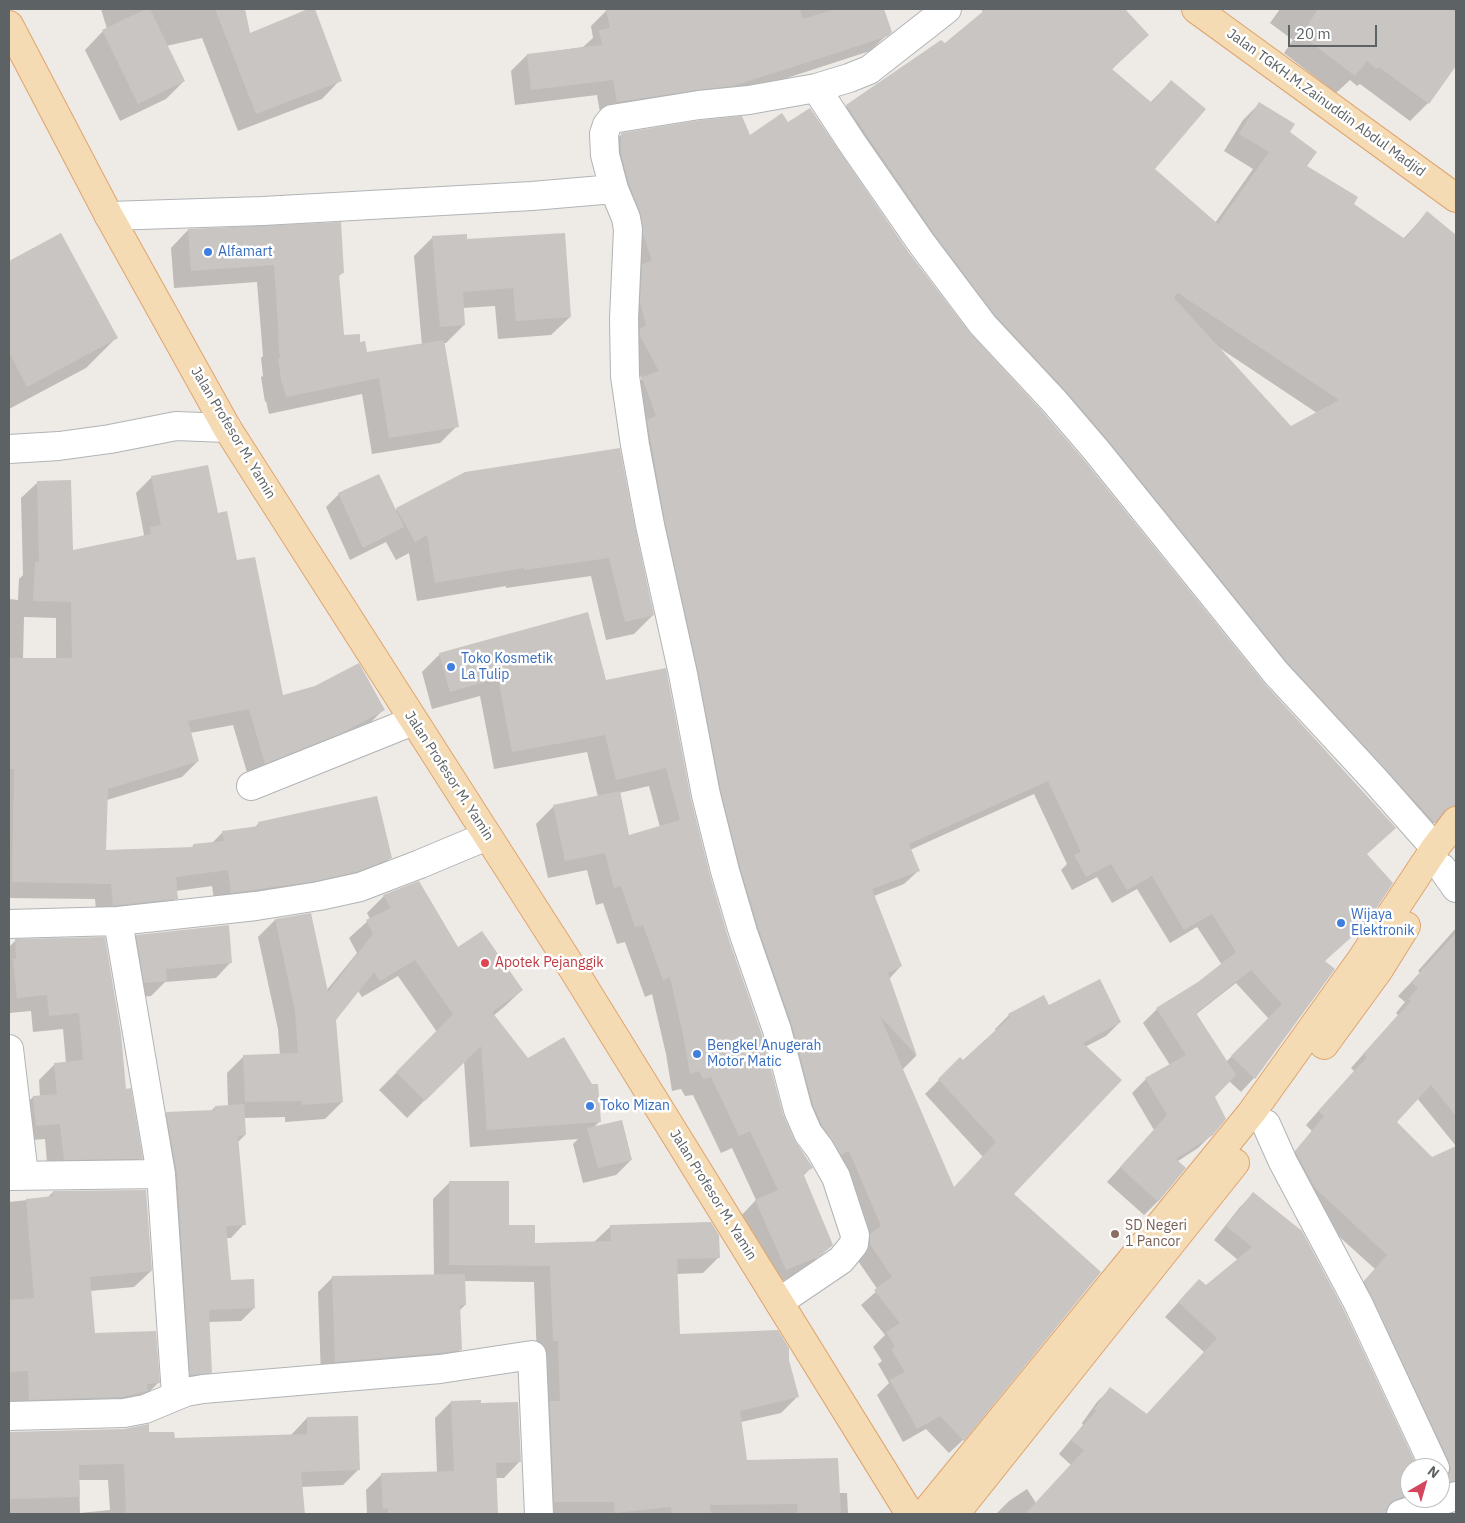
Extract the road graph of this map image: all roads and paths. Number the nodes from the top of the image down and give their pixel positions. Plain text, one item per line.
1 (947, 9) edge
2 (1196, 9) edge
3 (9, 25) edge
4 (816, 88) junction
5 (614, 189) junction
6 (1456, 198) edge
7 (109, 216) junction
8 (227, 428) junction
9 (9, 450) edge
10 (413, 721) junction
11 (251, 786) dead end
12 (1456, 821) edge
13 (487, 836) junction
14 (1447, 863) edge
15 (118, 921) junction
16 (9, 924) edge
17 (1370, 966) junction
18 (9, 1049) edge
19 (1266, 1124) junction
20 (161, 1174) junction
21 (16, 1176) edge
22 (779, 1302) junction
23 (176, 1395) junction
24 (9, 1416) edge
25 (1430, 1458) edge
26 (1413, 1508) edge
27 (539, 1514) edge
28 (910, 1514) edge
29 (924, 1514) edge
30 (955, 1514) edge
31 (1401, 1514) edge

1 - 4 street
2 - 6 main road, Jalan TGKH.M.Zainuddin Abdul Madjid
3 - 7 main road, Jalan Profesor M. Yamin
4 - 5 street
4 - 14 street
5 - 7 street
5 - 22 street
7 - 8 main road, Jalan Profesor M. Yamin
8 - 9 street
8 - 10 main road, Jalan Profesor M. Yamin
10 - 11 street
10 - 13 main road, Jalan Profesor M. Yamin
12 - 14 main road
13 - 15 street
13 - 22 main road, Jalan Profesor M. Yamin
14 - 17 main road
15 - 16 street
15 - 20 street
17 - 19 main road
17 - 29 main road
18 - 21 street
19 - 25 street
19 - 30 main road
20 - 21 street
20 - 23 street
22 - 28 main road, Jalan Profesor M. Yamin
23 - 24 street
23 - 27 street
26 - 31 street

